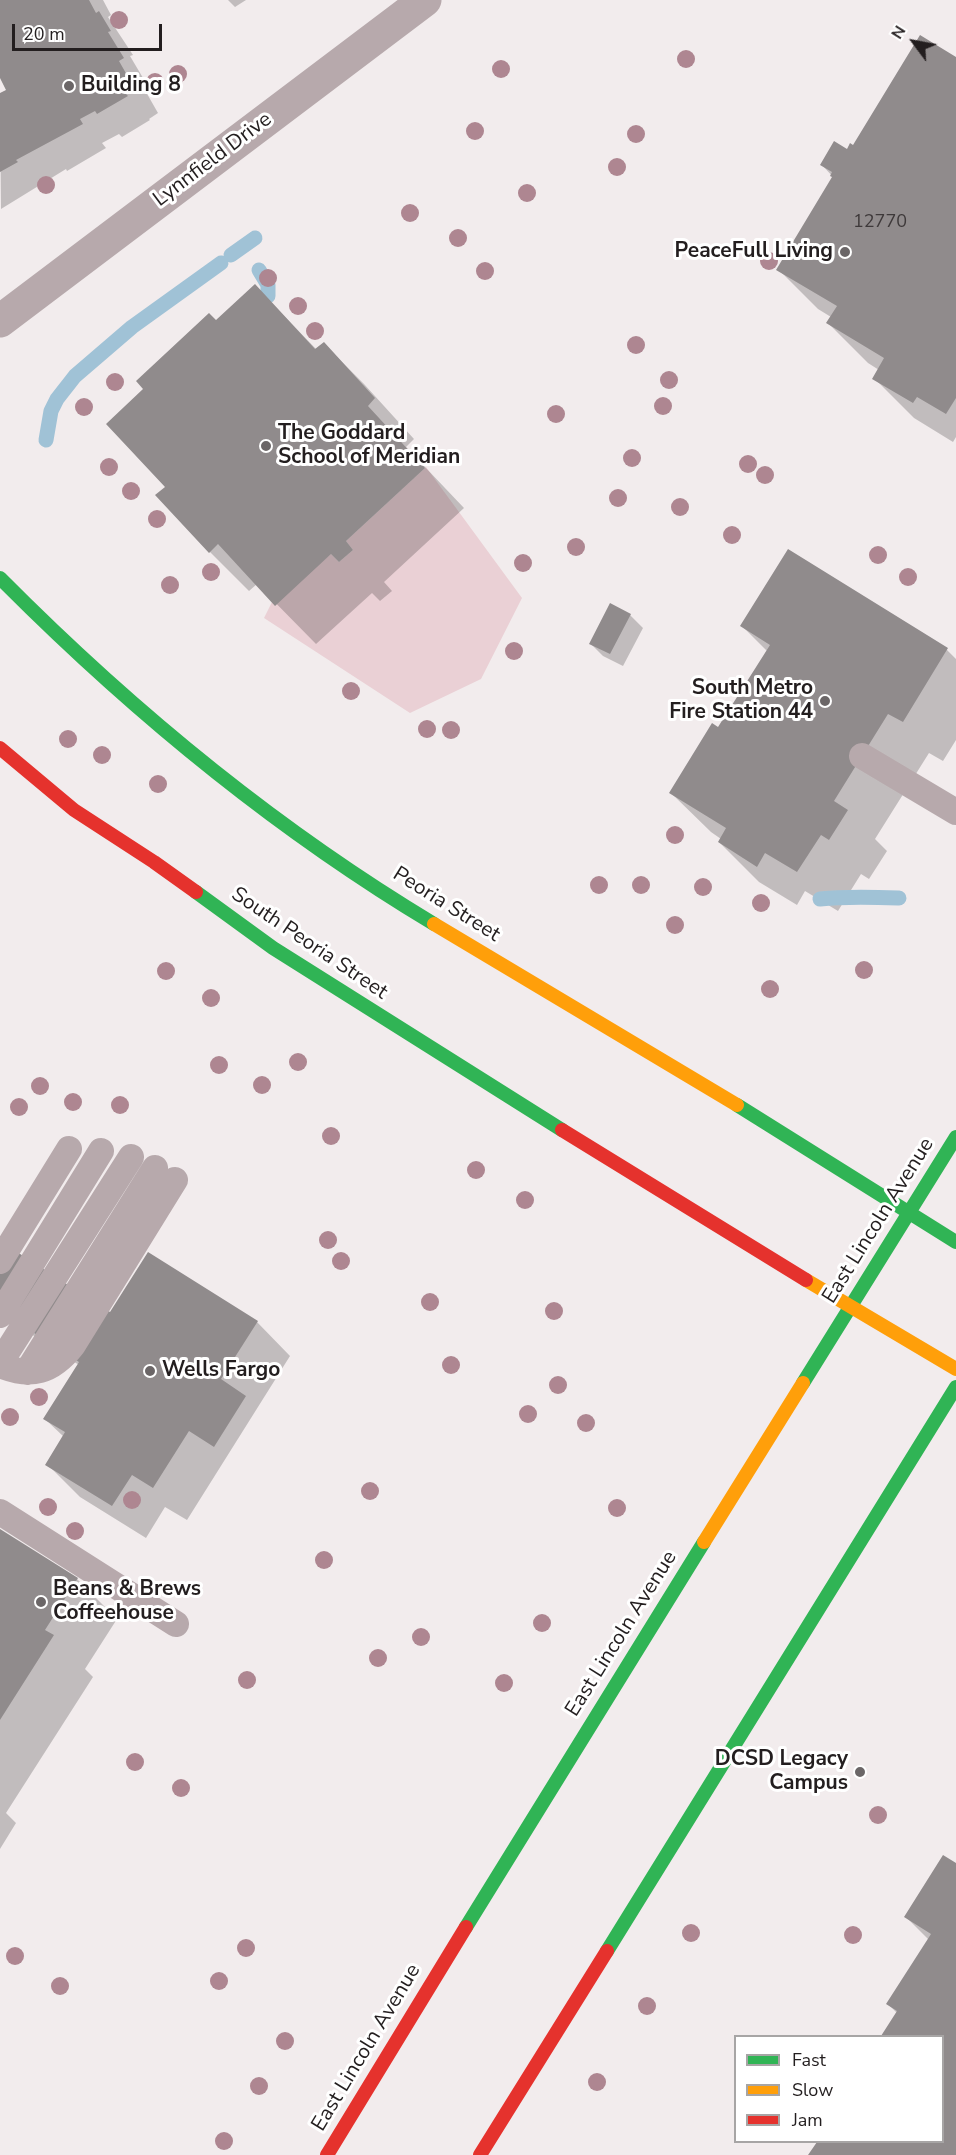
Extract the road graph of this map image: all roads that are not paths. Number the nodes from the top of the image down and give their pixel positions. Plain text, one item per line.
1 (425, 0) edge
2 (0, 321) edge
3 (0, 578) edge
4 (0, 748) edge
5 (862, 756) dead end
6 (956, 812) edge
7 (956, 1137) edge
8 (69, 1149) dead end
9 (101, 1151) dead end
10 (131, 1157) dead end
11 (165, 1174) dead end
12 (910, 1212) junction
13 (956, 1242) edge
14 (0, 1261) edge
15 (850, 1307) junction
16 (0, 1315) edge
17 (0, 1364) edge
18 (956, 1369) edge
19 (956, 1386) edge
20 (0, 1512) edge
21 (176, 1624) dead end
22 (327, 2155) edge
23 (480, 2155) edge

1 - 2 street, Lynnfield Drive
3 - 12 main road, Peoria Street
4 - 15 main road, South Peoria Street
5 - 6 lane
7 - 12 main road, East Lincoln Avenue
8 - 14 lane
9 - 16 lane
10 - 17 lane
11 - 17 lane
12 - 13 main road
12 - 15 main road, East Lincoln Avenue
15 - 18 main road
15 - 22 main road, East Lincoln Avenue
19 - 23 main road
20 - 21 lane

